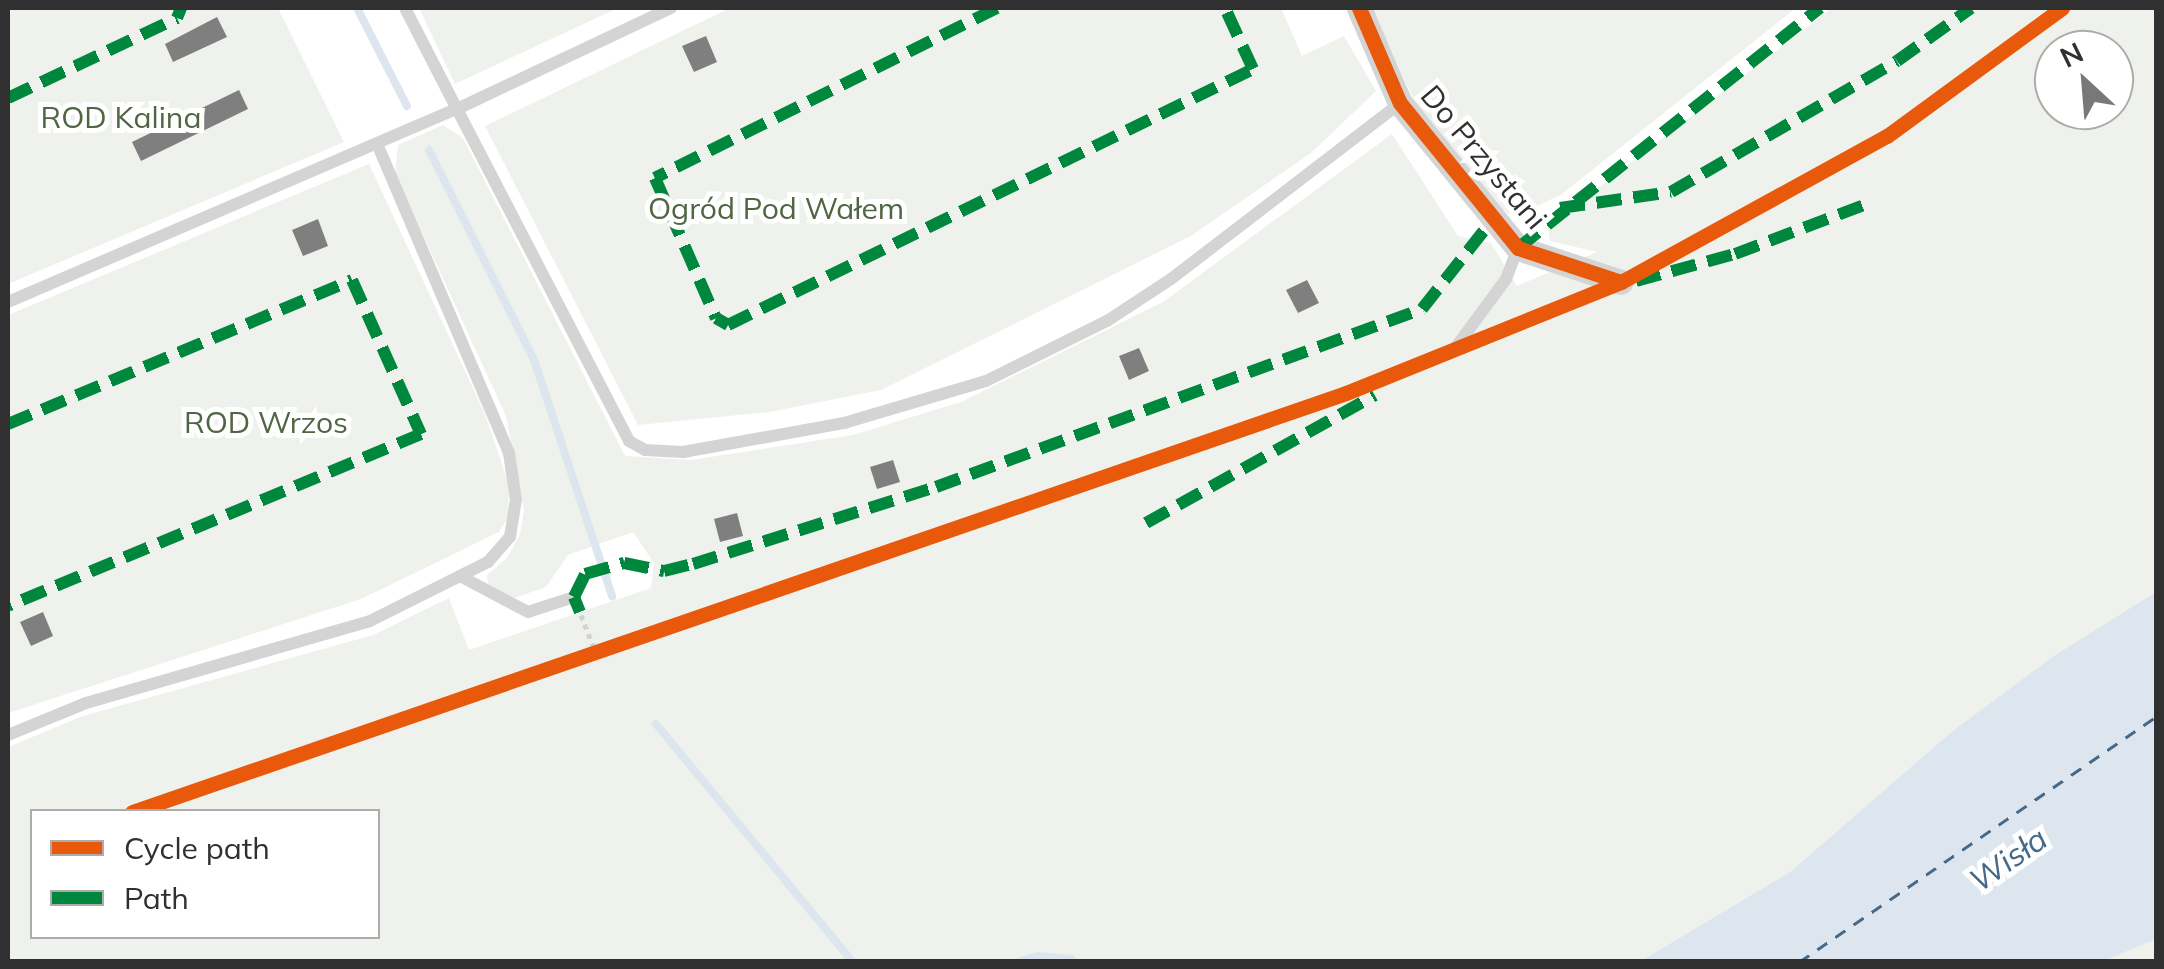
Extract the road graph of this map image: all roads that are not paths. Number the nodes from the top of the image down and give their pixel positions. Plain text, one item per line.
1 (405, 8) edge
2 (671, 8) edge
3 (1359, 8) edge
4 (1400, 103) junction
5 (458, 109) junction
6 (378, 146) junction
7 (1518, 248) junction
8 (1622, 282) dead end
9 (8, 302) edge
10 (1453, 351) dead end
11 (460, 576) junction
12 (574, 596) dead end
13 (8, 736) edge

1 - 5 lane
2 - 5 lane
3 - 4 street, Do Przystani
4 - 5 lane
4 - 7 street, Do Przystani
5 - 6 lane
6 - 9 lane
6 - 11 lane
7 - 8 street, Do Przystani
7 - 10 lane
11 - 12 lane
11 - 13 lane

